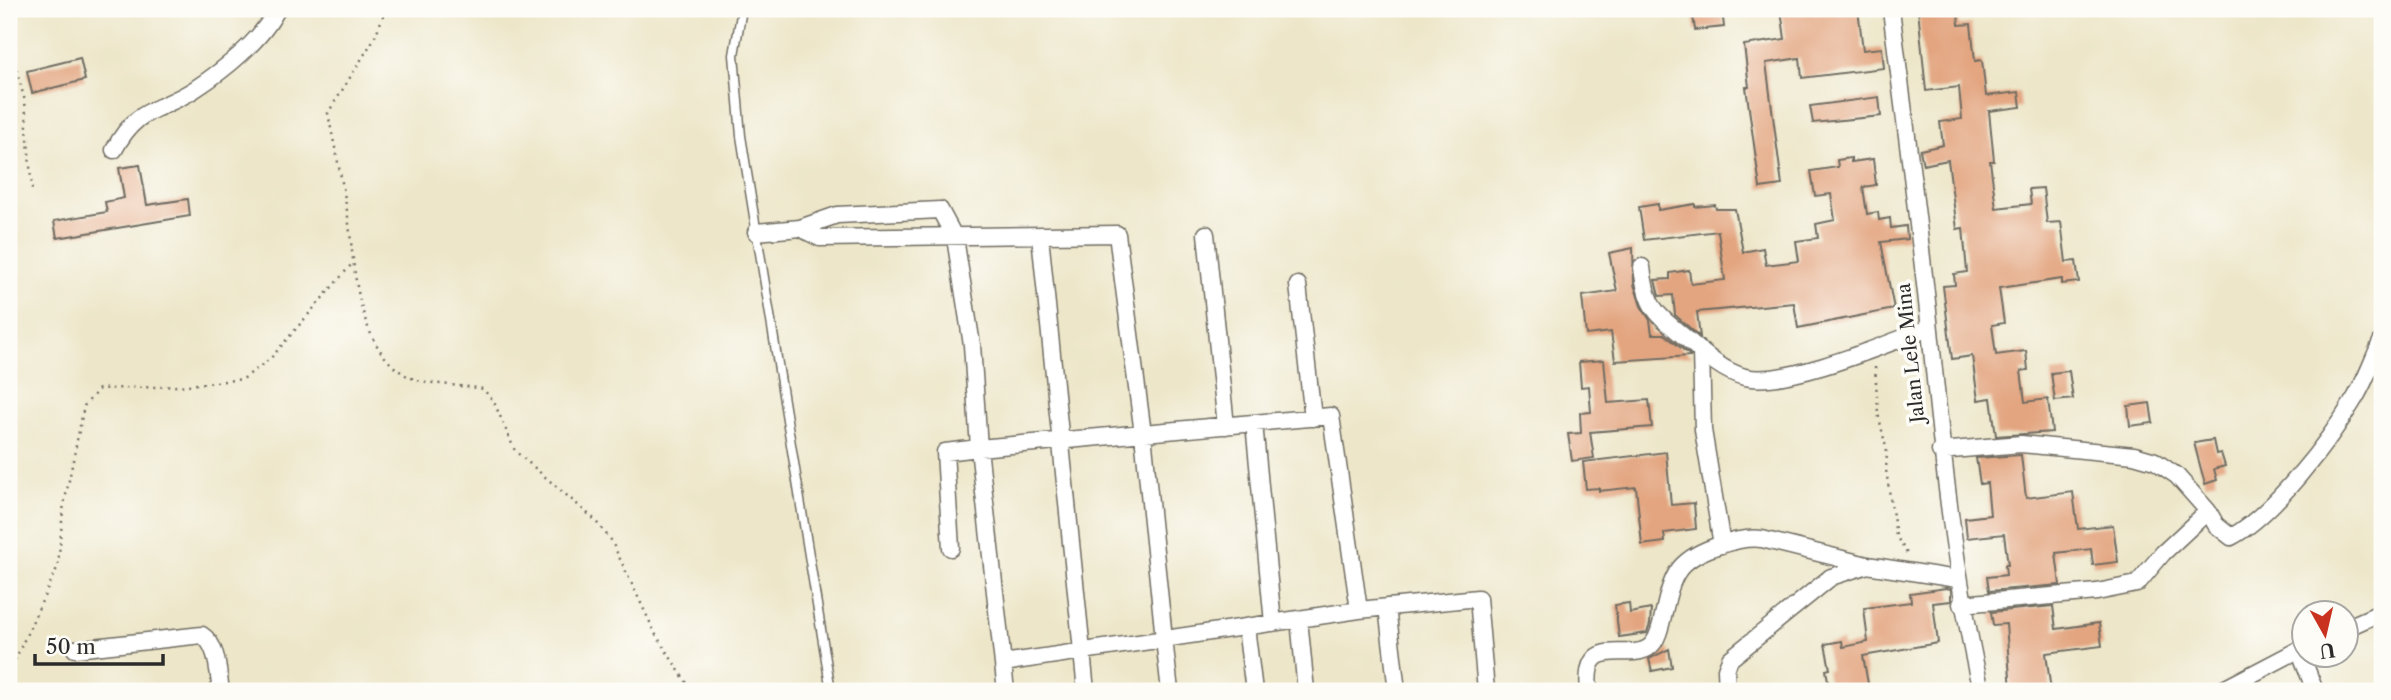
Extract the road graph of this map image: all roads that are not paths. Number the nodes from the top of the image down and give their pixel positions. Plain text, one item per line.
1 (277, 9) edge
2 (742, 9) edge
3 (1891, 9) edge
4 (114, 149) dead end
5 (800, 228) junction
6 (756, 232) junction
7 (1206, 234) dead end
8 (1040, 236) junction
9 (955, 238) junction
10 (1642, 267) dead end
11 (1298, 285) dead end
12 (1929, 328) junction
13 (2382, 340) edge
14 (1701, 351) junction
15 (1313, 418) junction
16 (1254, 423) junction
17 (1228, 426) junction
18 (1143, 433) junction
19 (1062, 441) junction
20 (978, 448) junction
21 (1940, 451) junction
22 (2208, 511) junction
23 (1722, 545) junction
24 (951, 548) dead end
25 (1867, 565) junction
26 (1958, 579) junction
27 (1961, 604) junction
28 (1387, 607) junction
29 (1359, 610) junction
30 (2382, 612) edge
31 (1298, 619) junction
32 (2360, 622) edge
33 (1273, 623) junction
34 (1246, 627) junction
35 (1164, 639) junction
36 (75, 649) dead end
37 (1080, 652) junction
38 (2290, 654) edge
39 (1003, 663) junction
40 (2308, 668) edge
41 (221, 691) edge
42 (831, 691) edge
43 (1006, 691) edge
44 (1086, 691) edge
45 (1170, 691) edge
46 (1254, 691) edge
47 (1306, 691) edge
48 (1397, 691) edge
49 (1486, 691) edge
50 (1589, 691) edge
51 (1727, 691) edge
52 (1981, 691) edge
53 (2220, 691) edge
54 (2315, 691) edge

1 - 4 street
2 - 6 lane
3 - 12 street, Jalan Lele Mina
5 - 6 street
5 - 9 street
5 - 9 street
6 - 42 lane
7 - 17 street
8 - 9 street
8 - 18 street
8 - 19 street
9 - 20 street
10 - 14 street
11 - 15 street
12 - 14 street
12 - 21 street, Jalan Lele Mina
13 - 22 street
14 - 23 street
15 - 16 street
15 - 29 street
16 - 17 street
16 - 33 street
17 - 18 street
18 - 19 street
18 - 35 street
19 - 20 street
19 - 37 street
20 - 24 street
20 - 39 street
21 - 22 street
21 - 26 street, Jalan Lele Mina
22 - 27 street
23 - 25 street
23 - 50 street
25 - 26 street
25 - 51 street
26 - 27 street, Jalan Lele Mina
27 - 52 street, Jalan Lele Mina
28 - 29 street
28 - 48 street
28 - 49 street
29 - 31 street
30 - 32 street
31 - 33 street
31 - 47 street
33 - 34 street
34 - 35 street
34 - 46 street
35 - 37 street
35 - 45 street
36 - 41 street
37 - 39 street
37 - 44 street
38 - 53 street
39 - 43 street
40 - 54 street

